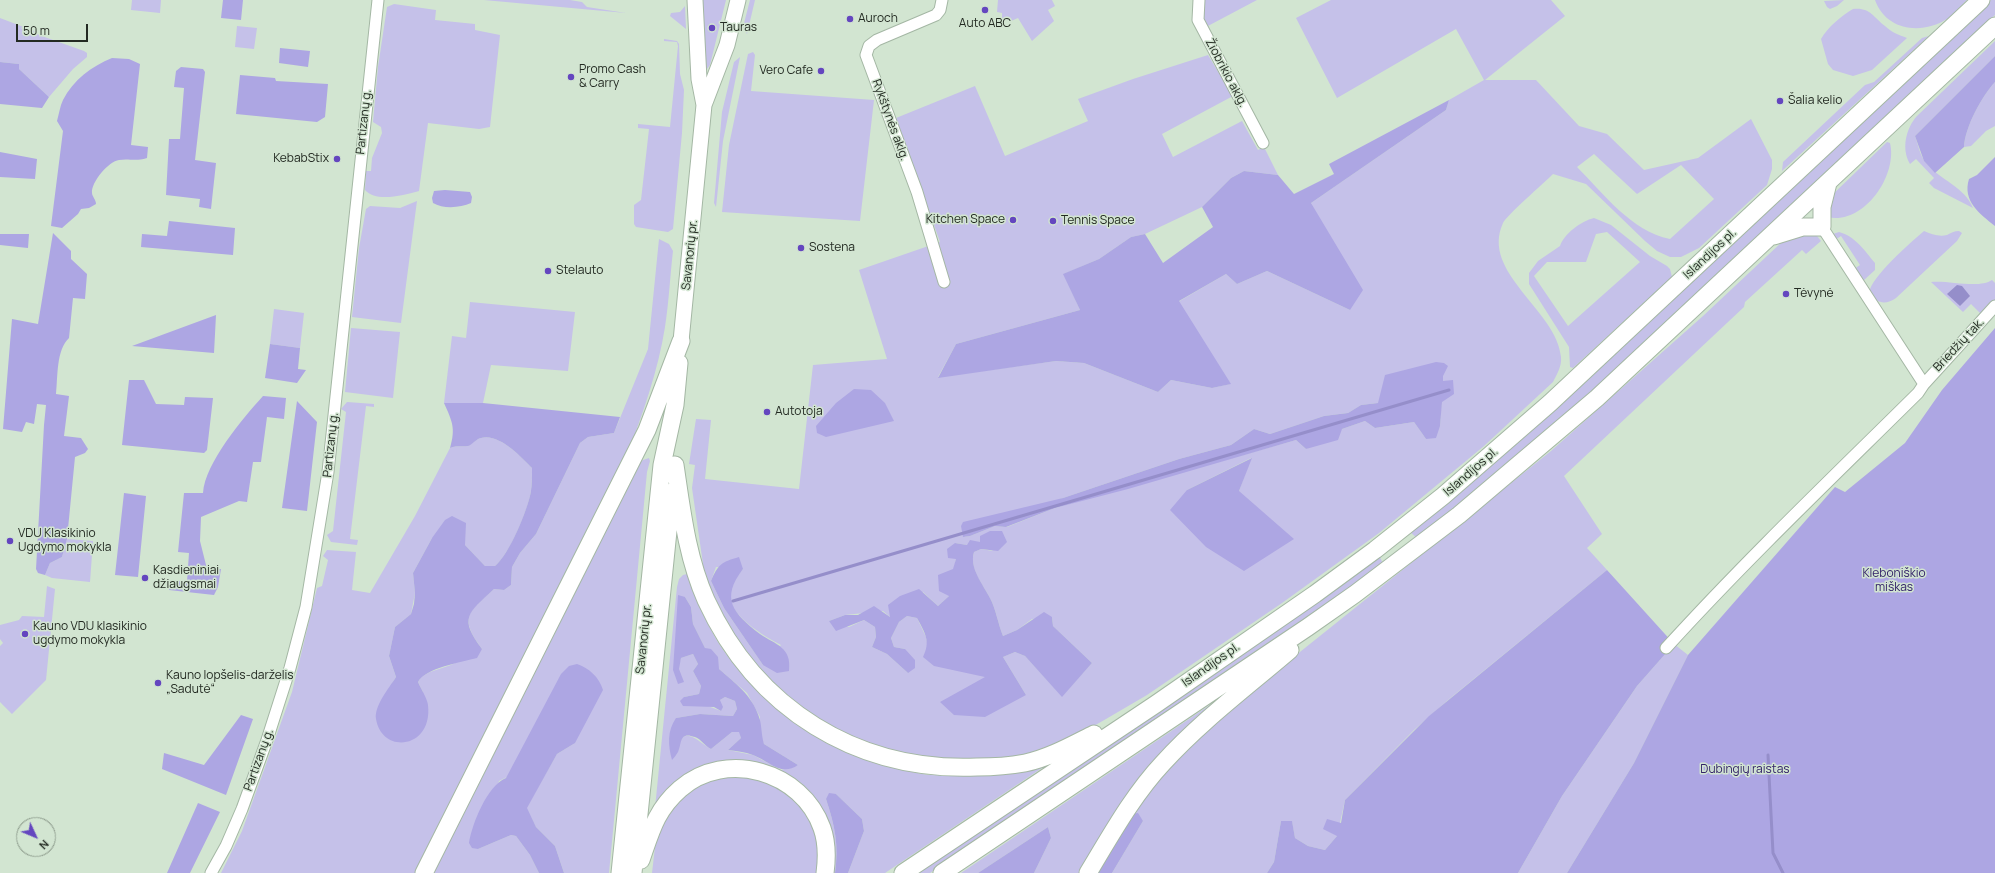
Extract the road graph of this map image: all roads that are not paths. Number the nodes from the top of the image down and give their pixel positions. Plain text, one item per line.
1 (378, 0) edge
2 (695, 0) edge
3 (738, 0) edge
4 (942, 0) edge
5 (1199, 0) edge
6 (1981, 0) edge
7 (1995, 26) edge
8 (704, 105) junction
9 (1263, 143) dead end
10 (1828, 182) junction
11 (1822, 227) junction
12 (1768, 238) junction
13 (944, 282) dead end
14 (1995, 306) edge
15 (681, 341) junction
16 (1924, 384) junction
17 (675, 406) junction
18 (675, 465) junction
19 (1355, 594) junction
20 (1666, 648) dead end
21 (1156, 704) junction
22 (211, 873) edge
23 (424, 873) edge
24 (620, 873) edge
25 (633, 873) edge
26 (636, 873) edge
27 (825, 873) edge
28 (903, 873) edge
29 (942, 873) edge
30 (1088, 873) edge

1 - 22 street, Partizanų g.
2 - 8 main road, Savanorių pr.
3 - 8 main road, Savanorių pr.
4 - 13 street, Rykštynės aklg.
5 - 9 street, Žiobrikio aklg.
6 - 21 highway, Islandijos pl.
7 - 10 highway, Islandijos pl.
8 - 15 main road, Savanorių pr.
10 - 11 highway
10 - 12 highway, Islandijos pl.
11 - 12 highway
11 - 16 street
12 - 19 highway, Islandijos pl.
14 - 16 street, Briedžių tak.
15 - 17 highway, Savanorių pr.
15 - 23 highway
16 - 20 street, Briedžių tak.
17 - 18 highway, Savanorių pr.
17 - 24 highway, Savanorių pr.
18 - 21 highway
18 - 25 highway, Savanorių pr.
19 - 29 highway, Islandijos pl.
19 - 30 highway
21 - 28 highway, Islandijos pl.
26 - 27 highway

